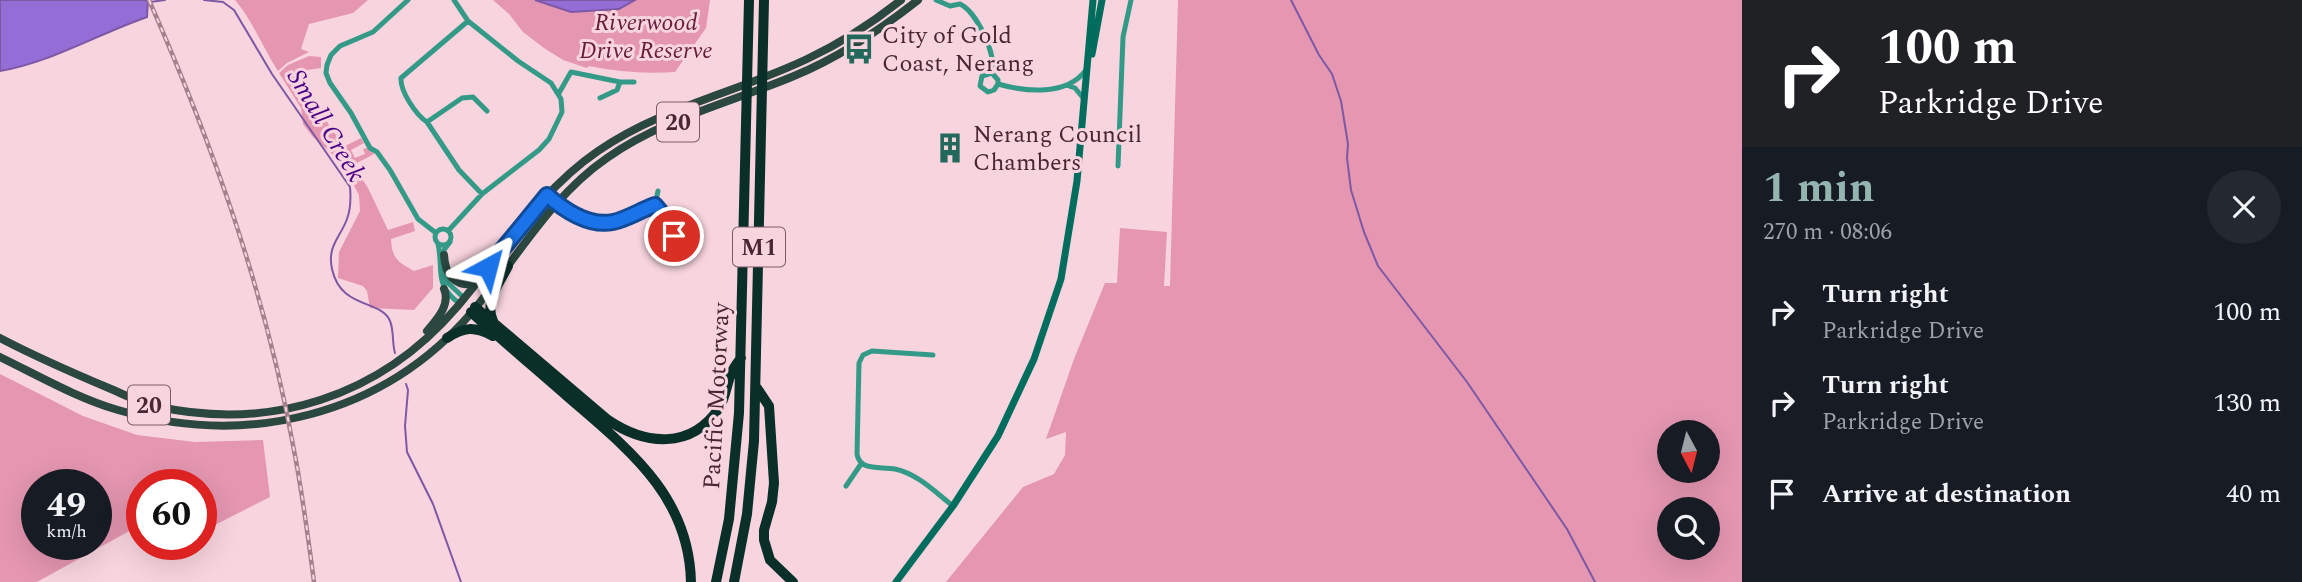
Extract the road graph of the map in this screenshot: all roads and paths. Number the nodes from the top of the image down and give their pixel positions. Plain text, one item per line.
1 (408, 0) edge
2 (454, 0) edge
3 (749, 0) edge
4 (764, 0) edge
5 (901, 0) edge
6 (919, 0) edge
7 (936, 0) edge
8 (1102, 0) edge
9 (1131, 0) edge
10 (1092, 2) edge
11 (468, 21) junction
12 (1088, 67) junction
13 (992, 73) junction
14 (620, 82) junction
15 (634, 82) dead end
16 (998, 84) junction
17 (1066, 86) junction
18 (559, 93) junction
19 (600, 98) dead end
20 (1084, 99) junction
21 (487, 111) dead end
22 (428, 122) junction
23 (1118, 166) dead end
24 (658, 191) dead end
25 (482, 194) junction
26 (547, 195) junction
27 (557, 203) junction
28 (655, 205) junction
29 (448, 231) junction
30 (436, 233) junction
31 (450, 242) junction
32 (438, 244) junction
33 (680, 248) dead end
34 (444, 255) junction
35 (508, 266) junction
36 (475, 284) junction
37 (444, 289) junction
38 (462, 301) junction
39 (473, 310) junction
40 (493, 321) junction
41 (0, 338) edge
42 (447, 338) junction
43 (505, 343) junction
44 (414, 347) junction
45 (933, 355) dead end
46 (0, 357) edge
47 (741, 358) junction
48 (757, 387) junction
49 (861, 464) junction
50 (846, 486) dead end
51 (953, 506) junction
52 (691, 582) edge
53 (716, 582) edge
54 (734, 582) edge
55 (793, 582) edge
56 (896, 582) edge

1 - 30 street
2 - 11 street
3 - 47 highway, Pacific Motorway / M1
4 - 48 highway, Pacific Motorway / M1
5 - 26 main road, 20
6 - 27 main road, 20
7 - 13 street
8 - 12 main road
9 - 23 street
10 - 12 main road
11 - 18 street
11 - 22 street
12 - 17 street
12 - 20 main road
13 - 16 street
13 - 16 street
14 - 15 street
14 - 18 street
14 - 19 street
16 - 17 street
17 - 20 street
18 - 25 street
20 - 51 main road
21 - 22 street
22 - 25 street
24 - 28 street
25 - 29 street
26 - 27 street
26 - 36 main road, 20
27 - 28 street
27 - 35 main road, 20
28 - 33 street
29 - 30 street
29 - 31 street
30 - 32 street
31 - 32 street
31 - 34 street
32 - 37 street
34 - 36 main road
34 - 38 street
35 - 39 main road, 20
35 - 40 highway
36 - 38 main road, 20
37 - 38 street
37 - 44 main road
38 - 39 main road
38 - 44 main road, 20
39 - 40 highway
39 - 42 main road, 20
39 - 43 highway
40 - 47 highway
41 - 44 main road, 20
42 - 43 highway
42 - 46 main road, 20
43 - 52 highway
45 - 49 street
47 - 53 highway, Pacific Motorway / M1
48 - 54 highway, Pacific Motorway / M1
48 - 55 highway
49 - 50 street
49 - 51 street
51 - 56 main road

